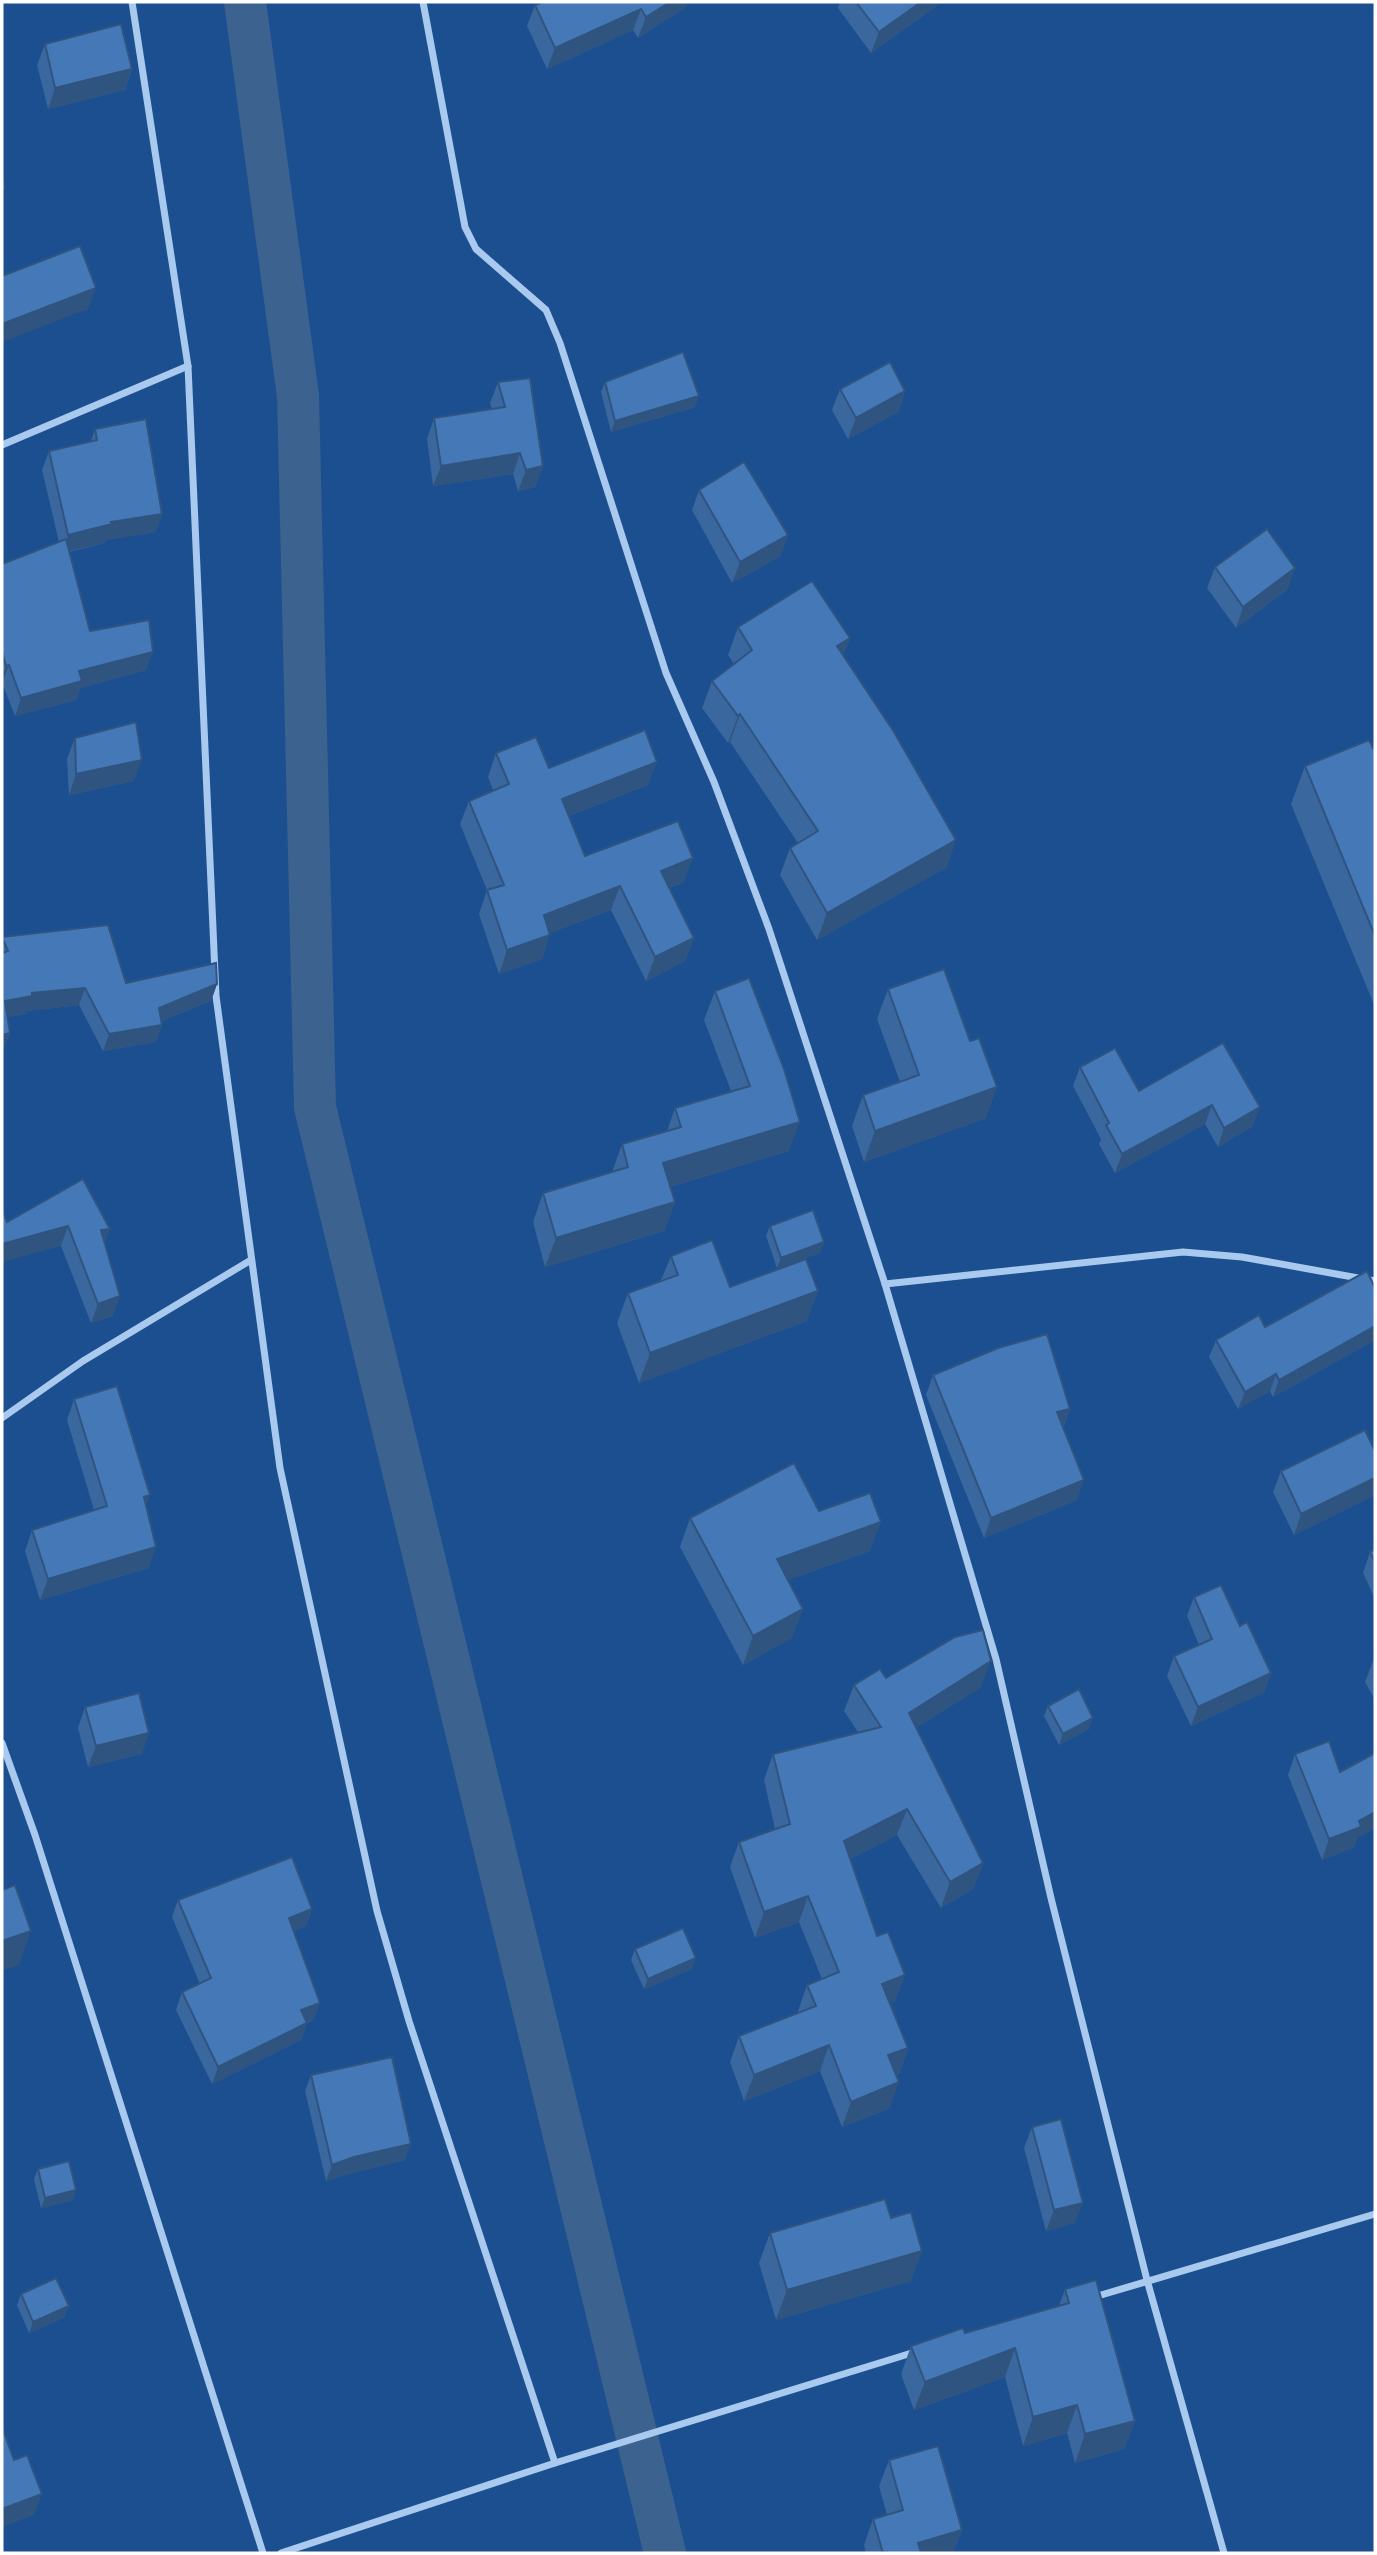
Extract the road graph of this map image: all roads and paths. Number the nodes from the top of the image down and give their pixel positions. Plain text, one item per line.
1 (132, 2) edge
2 (424, 2) edge
3 (188, 366) junction
4 (2, 445) edge
5 (251, 1260) junction
6 (1375, 1281) edge
7 (885, 1284) junction
8 (2, 1419) edge
9 (2, 1743) edge
10 (1375, 2214) edge
11 (1147, 2280) junction
12 (1081, 2300) edge
13 (923, 2349) edge
14 (555, 2463) junction
15 (264, 2553) edge
16 (281, 2553) edge
17 (1224, 2553) edge

1 - 3 street
2 - 7 street
3 - 4 street
3 - 5 street
5 - 8 street
5 - 14 street
6 - 7 street
7 - 11 street
9 - 15 street
10 - 11 street
11 - 12 street
11 - 17 street
13 - 14 street
14 - 16 street

